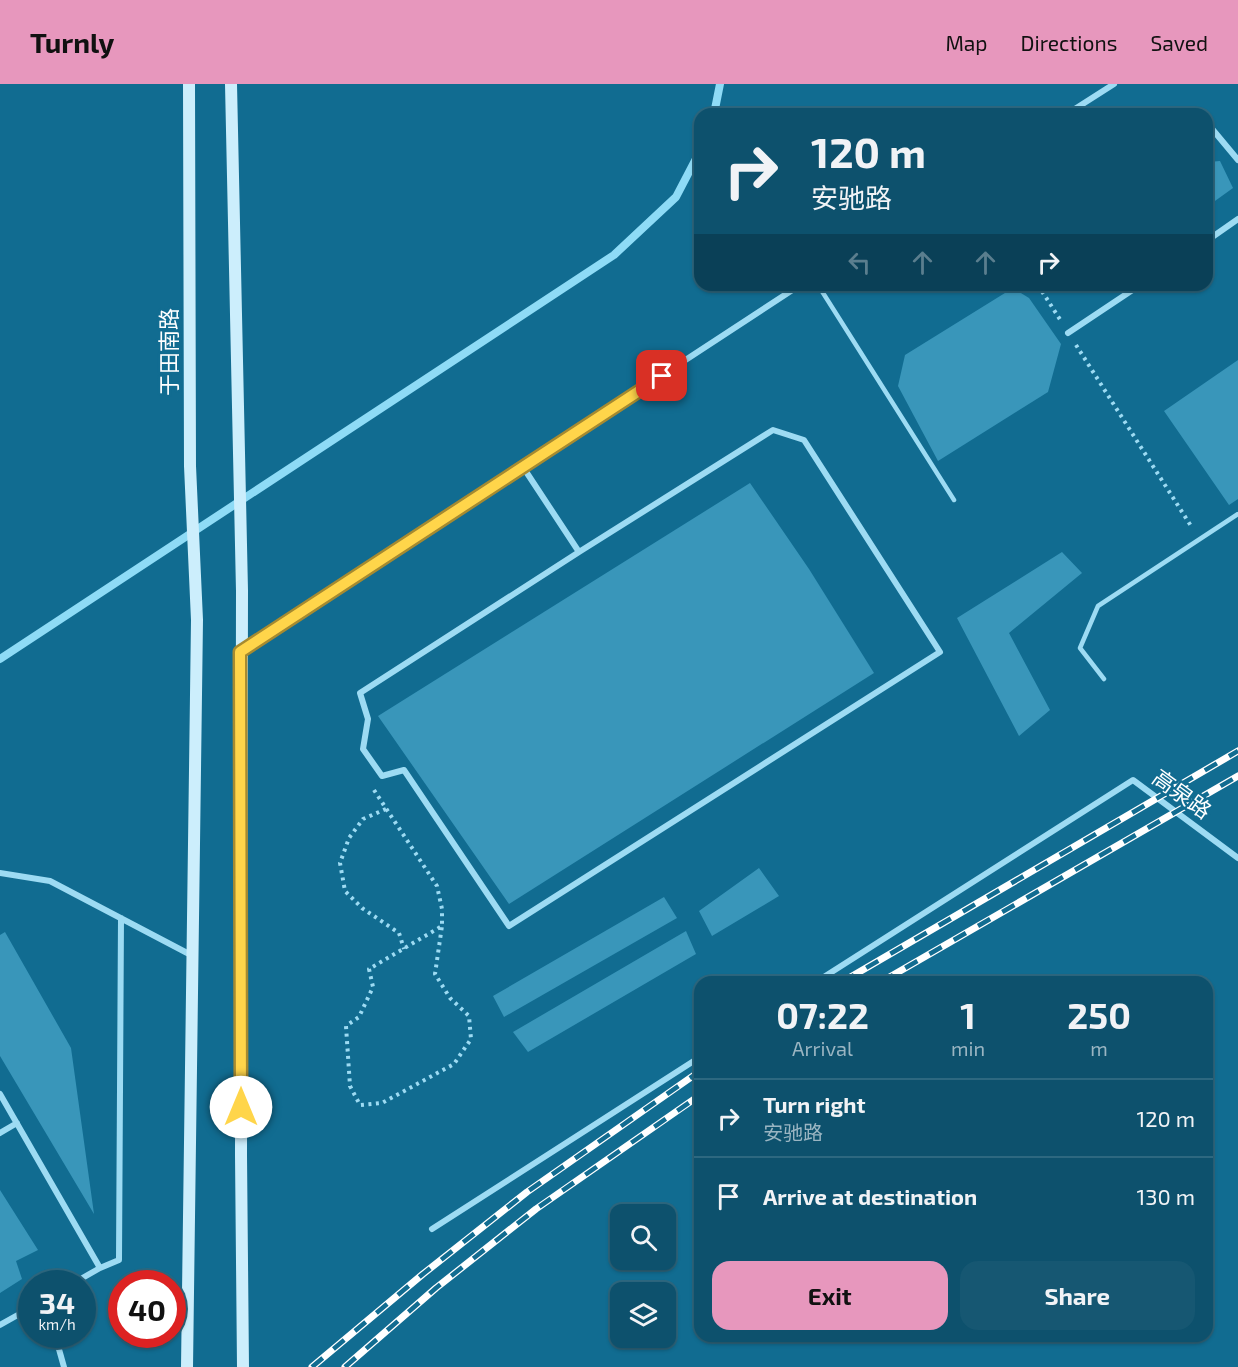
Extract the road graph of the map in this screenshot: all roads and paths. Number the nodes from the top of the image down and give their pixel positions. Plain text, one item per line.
1 (189, 84) edge
2 (231, 84) edge
3 (1114, 84) edge
4 (1076, 108) edge
5 (1213, 130) edge
6 (1238, 160) edge
7 (1238, 219) edge
8 (1213, 236) edge
9 (791, 291) edge
10 (822, 291) edge
11 (1042, 291) edge
12 (1131, 291) edge
13 (1068, 333) junction
14 (523, 467) junction
15 (954, 500) dead end
16 (1238, 514) edge
17 (1200, 539) junction
18 (579, 552) junction
19 (240, 652) junction
20 (1104, 679) dead end
21 (382, 776) junction
22 (386, 809) junction
23 (1238, 858) edge
24 (0, 873) edge
25 (121, 918) junction
26 (442, 926) junction
27 (404, 949) junction
28 (191, 955) junction
29 (825, 976) edge
30 (694, 1061) edge
31 (0, 1094) edge
32 (17, 1123) junction
33 (0, 1132) edge
34 (432, 1229) dead end
35 (100, 1268) junction
36 (96, 1270) edge
37 (18, 1315) edge
38 (0, 1325) edge
39 (59, 1348) edge
40 (64, 1367) edge
41 (187, 1367) edge
42 (243, 1367) edge

1 - 28 street, 于田南路
2 - 19 street
3 - 4 street
5 - 6 street
7 - 8 street
9 - 14 street
10 - 15 lane
11 - 13 path
12 - 13 street
13 - 17 path
14 - 18 street
14 - 19 street
16 - 17 lane
17 - 20 lane
18 - 21 street
18 - 21 street
19 - 42 street
21 - 22 path
22 - 26 path
22 - 27 path
23 - 29 street, 高泉路
24 - 25 street
25 - 28 street
25 - 35 street
26 - 27 path
26 - 27 path
28 - 41 street, 于田南路
30 - 34 street
31 - 32 street
32 - 33 street
32 - 35 street
35 - 36 street
37 - 38 street
39 - 40 street

